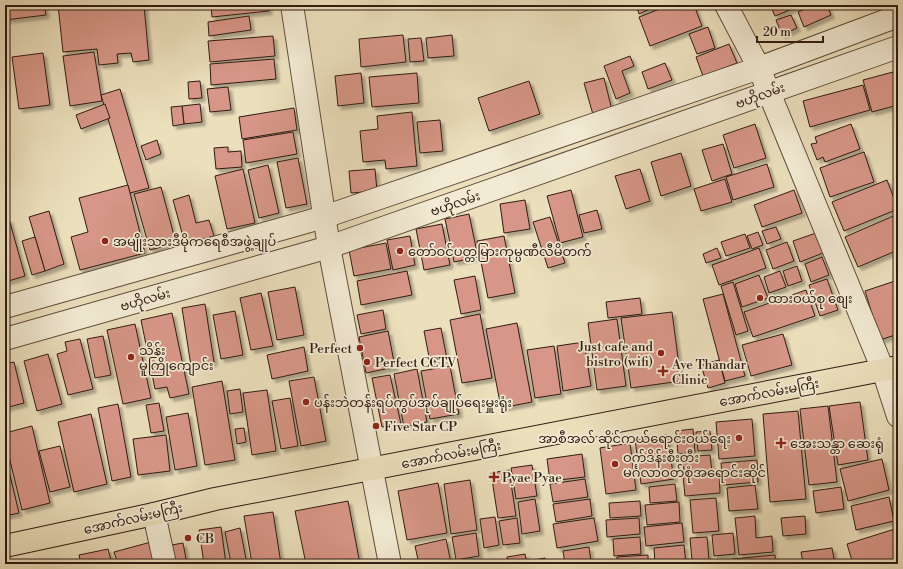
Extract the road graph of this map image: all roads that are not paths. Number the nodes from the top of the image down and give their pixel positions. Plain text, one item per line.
1 (292, 5) edge
2 (726, 5) edge
3 (898, 16) edge
4 (898, 47) edge
5 (759, 68) junction
6 (768, 92) junction
7 (324, 217) junction
8 (329, 248) junction
9 (5, 308) edge
10 (5, 339) edge
11 (890, 369) edge
12 (898, 416) edge
13 (372, 469) junction
14 (154, 514) junction
15 (5, 546) edge
16 (165, 564) edge
17 (390, 564) edge

1 - 7 street
2 - 5 street
3 - 5 street, ဗဟိုလမ်း
4 - 6 street, ဗဟိုလမ်း
5 - 6 street
5 - 7 street, ဗဟိုလမ်း
6 - 8 street, ဗဟိုလမ်း
6 - 11 street
7 - 8 street
7 - 9 street, ဗဟိုလမ်း
8 - 10 street, ဗဟိုလမ်း
8 - 13 street
11 - 12 street
11 - 13 main road, အောက်လမ်းမကြီး
13 - 14 main road, အောက်လမ်းမကြီး
13 - 17 street
14 - 15 main road, အောက်လမ်းမကြီး
14 - 16 street

